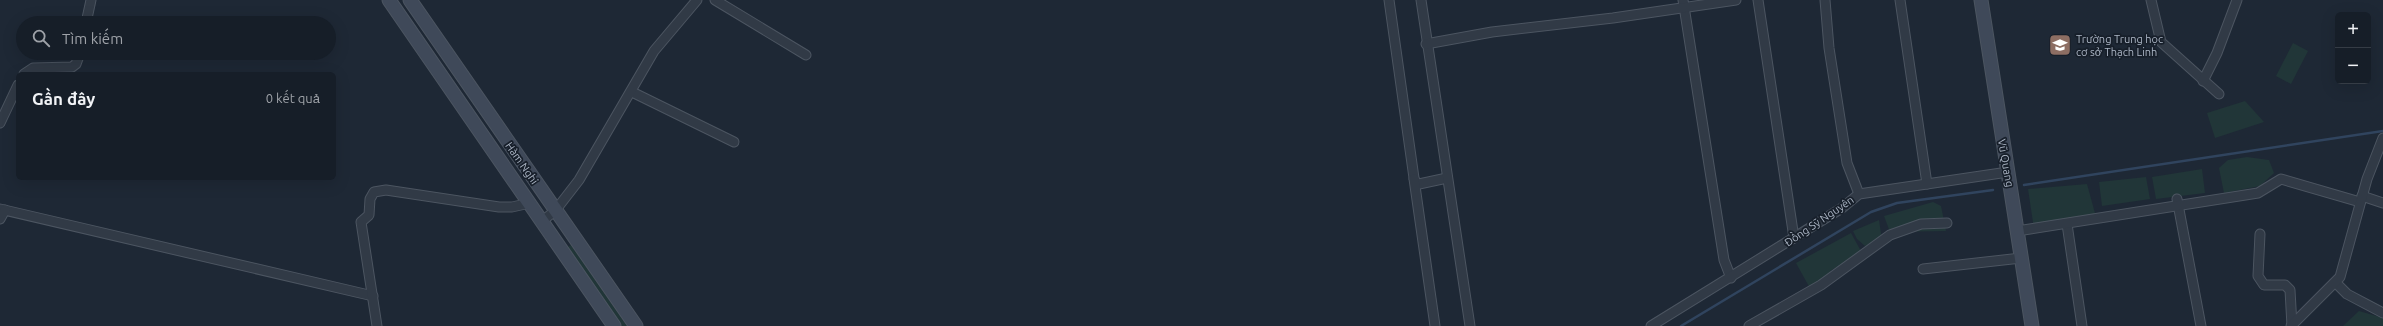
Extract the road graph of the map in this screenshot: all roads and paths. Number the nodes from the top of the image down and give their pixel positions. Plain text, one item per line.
1 (91, 0) edge
2 (389, 0) edge
3 (410, 0) edge
4 (697, 0) edge
5 (715, 0) edge
6 (1389, 0) edge
7 (1421, 0) edge
8 (1736, 0) edge
9 (1758, 0) edge
10 (1825, 0) edge
11 (1900, 0) edge
12 (1981, 0) edge
13 (2151, 0) edge
14 (2238, 0) edge
15 (1684, 3) edge
16 (88, 16) edge
17 (1426, 44) junction
18 (806, 55) dead end
19 (77, 60) edge
20 (27, 72) edge
21 (2204, 81) junction
22 (16, 89) edge
23 (632, 92) junction
24 (2219, 94) dead end
25 (0, 123) edge
26 (2383, 138) edge
27 (734, 142) dead end
28 (2008, 172) junction
29 (1414, 178) junction
30 (1447, 178) junction
31 (1927, 184) junction
32 (1859, 194) junction
33 (2361, 199) junction
34 (2178, 202) junction
35 (530, 203) junction
36 (2383, 203) edge
37 (2, 209) edge
38 (555, 211) junction
39 (0, 219) edge
40 (542, 222) junction
41 (1947, 223) dead end
42 (2067, 224) junction
43 (2017, 231) junction
44 (2260, 234) dead end
45 (1794, 238) junction
46 (2021, 258) junction
47 (1923, 269) dead end
48 (1732, 278) junction
49 (2336, 283) junction
50 (373, 296) junction
51 (2383, 313) edge
52 (377, 326) edge
53 (614, 326) edge
54 (636, 326) edge
55 (1435, 326) edge
56 (1470, 326) edge
57 (1651, 326) edge
58 (1750, 326) edge
59 (2032, 326) edge
60 (2082, 326) edge
61 (2201, 326) edge
62 (2291, 326) edge

1 - 16 street
2 - 35 main road, Hàm Nghi
3 - 38 main road, Hàm Nghi
4 - 23 street
5 - 18 street
6 - 29 street
7 - 17 street
8 - 15 street
9 - 45 street
10 - 32 street
11 - 31 street
12 - 28 main road, Vũ Quang
13 - 21 street
14 - 21 street
15 - 17 street
15 - 48 street
17 - 30 street
19 - 20 street
21 - 24 street
22 - 25 street
23 - 27 street
23 - 38 street
26 - 33 street
28 - 31 street, Đồng Sỹ Nguyên
28 - 43 main road, Vũ Quang
29 - 30 street
29 - 55 street
30 - 56 street
31 - 32 street, Đồng Sỹ Nguyên
32 - 45 street, Đồng Sỹ Nguyên
33 - 34 street
33 - 36 street
33 - 49 street
34 - 42 street
34 - 61 street
35 - 40 main road, Hàm Nghi
35 - 50 street
37 - 39 street
37 - 50 street
38 - 40 street
38 - 54 main road, Hàm Nghi
40 - 53 main road, Hàm Nghi
41 - 58 street
42 - 43 street
42 - 60 street
43 - 46 main road, Vũ Quang
44 - 62 street
45 - 48 street, Đồng Sỹ Nguyên
46 - 47 street
46 - 59 main road, Vũ Quang
48 - 57 street, Đồng Sỹ Nguyên
49 - 51 street
49 - 62 street
50 - 52 street

